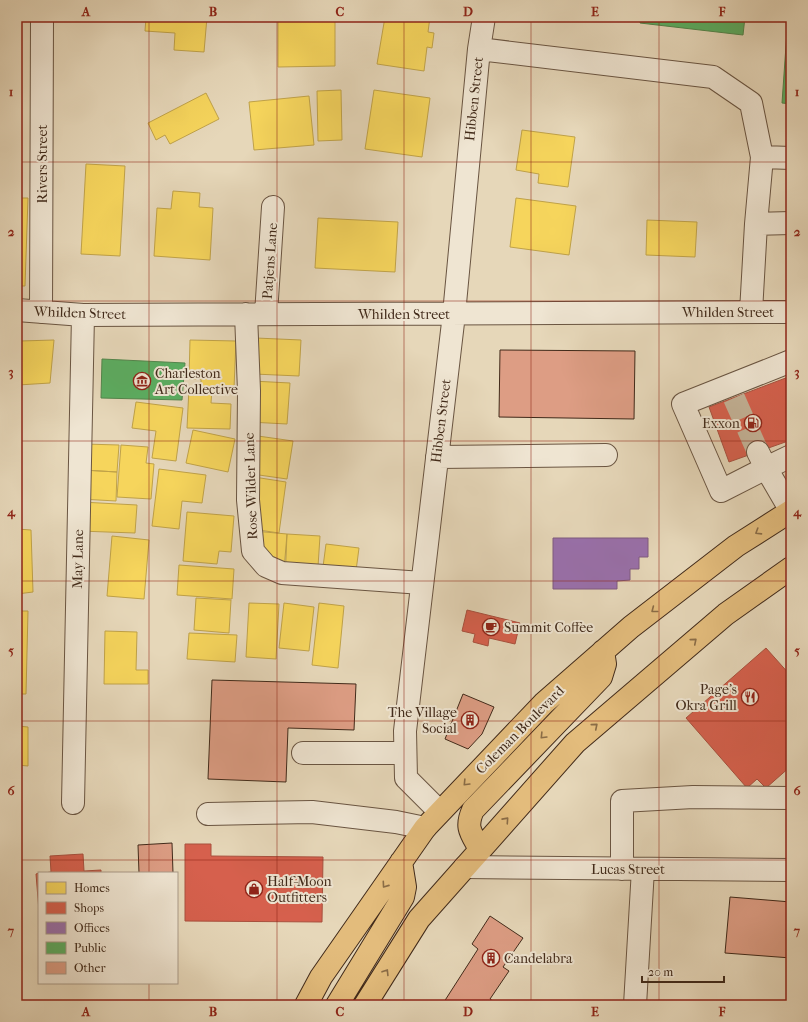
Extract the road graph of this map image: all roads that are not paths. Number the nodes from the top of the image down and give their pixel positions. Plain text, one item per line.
1 (42, 17) edge
2 (484, 17) edge
3 (479, 49) junction
4 (762, 157) junction
5 (791, 158) edge
6 (273, 207) dead end
7 (791, 223) edge
8 (756, 224) junction
9 (17, 310) edge
10 (41, 312) junction
11 (751, 312) junction
12 (791, 312) edge
13 (256, 314) junction
14 (454, 314) junction
15 (83, 315) junction
16 (790, 365) edge
17 (606, 455) dead end
18 (791, 456) edge
19 (437, 457) junction
20 (762, 460) junction
21 (791, 511) edge
22 (791, 568) edge
23 (422, 583) junction
24 (603, 651) junction
25 (303, 753) dead end
26 (404, 753) junction
27 (791, 798) edge
28 (73, 803) dead end
29 (439, 812) junction
30 (208, 814) dead end
31 (425, 828) junction
32 (480, 849) junction
33 (401, 862) junction
34 (465, 867) junction
35 (632, 869) junction
36 (791, 870) edge
37 (306, 1005) edge
38 (337, 1005) edge
39 (365, 1005) edge
40 (635, 1005) edge

1 - 10 street, Rivers Street
2 - 3 street, Hibben Street
3 - 4 street
3 - 14 street, Hibben Street
4 - 5 street
4 - 8 street
6 - 13 street, Patjens Lane
7 - 8 street
8 - 11 street
9 - 10 street, Whilden Street
10 - 15 street, Whilden Street
11 - 12 street, Whilden Street
11 - 14 street, Whilden Street
13 - 14 street, Whilden Street
13 - 15 street, Whilden Street
13 - 23 street, Rose Wilder Lane
14 - 19 street, Hibben Street
15 - 28 street, May Lane
16 - 20 street
17 - 19 street
18 - 20 street
19 - 23 street, Hibben Street
20 - 21 street
21 -> 24 main road, Coleman Boulevard
32 -> 22 main road
23 - 26 street, Hibben Street
24 -> 29 main road, Coleman Boulevard
24 -> 32 main road
25 - 26 street
26 - 29 street, Hibben Street
27 - 35 street
29 - 31 main road, Coleman Boulevard
30 - 31 street
31 - 33 main road, Coleman Boulevard
32 - 34 main road
33 -> 37 main road, Coleman Boulevard
33 - 38 main road
34 - 35 street, Lucas Street
39 -> 34 main road
35 - 36 street, Lucas Street
35 - 40 street

